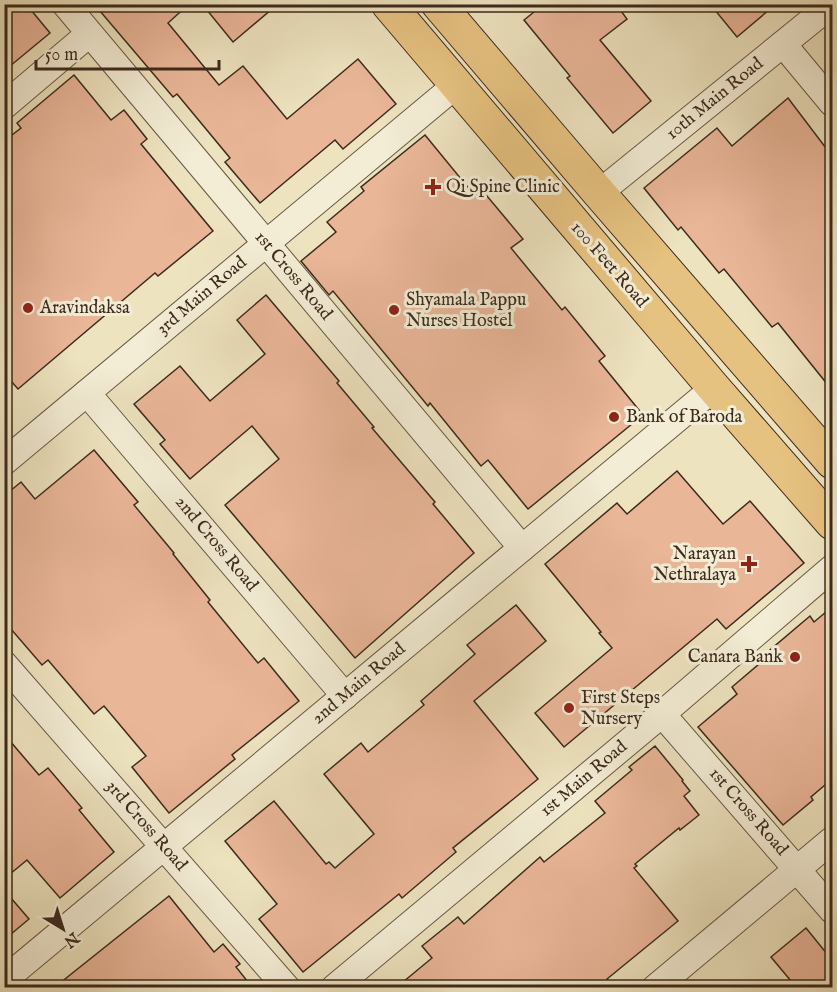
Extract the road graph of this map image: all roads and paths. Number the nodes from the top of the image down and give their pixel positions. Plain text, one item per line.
1 (64, 4) edge
2 (388, 4) edge
3 (438, 4) edge
4 (827, 6) edge
5 (89, 34) junction
6 (783, 44) junction
7 (456, 85) junction
8 (832, 103) edge
9 (4, 106) edge
10 (599, 193) junction
11 (266, 243) junction
12 (714, 388) junction
13 (87, 393) junction
14 (4, 462) edge
15 (832, 462) edge
16 (832, 523) edge
17 (522, 548) junction
18 (832, 568) edge
19 (4, 664) edge
20 (345, 696) junction
21 (662, 714) junction
22 (832, 840) edge
23 (164, 847) junction
24 (797, 869) junction
25 (832, 910) edge
26 (4, 980) edge
27 (288, 987) edge
28 (334, 987) edge
29 (655, 987) edge

1 - 5 street, 1st Cross Road
2 - 7 main road, 100 Feet Road
3 - 10 main road
4 - 6 street, 10th Main Road
5 - 9 street
5 - 11 street, 1st Cross Road
6 - 8 street
6 - 10 street, 10th Main Road
7 - 11 street, 3rd Main Road
7 - 12 main road, 100 Feet Road
10 - 15 main road
11 - 13 street, 3rd Main Road
11 - 17 street, 1st Cross Road
12 - 16 main road, 100 Feet Road
12 - 17 street, 2nd Main Road
13 - 14 street, 3rd Main Road
13 - 20 street, 2nd Cross Road
17 - 20 street, 2nd Main Road
18 - 21 street, 1st Main Road
19 - 23 street, 3rd Cross Road
20 - 23 street, 2nd Main Road
21 - 24 street, 1st Cross Road
21 - 28 street, 1st Main Road
22 - 24 street
23 - 26 street, 2nd Main Road
23 - 27 street, 3rd Cross Road
24 - 25 street, 1st Cross Road
24 - 29 street

